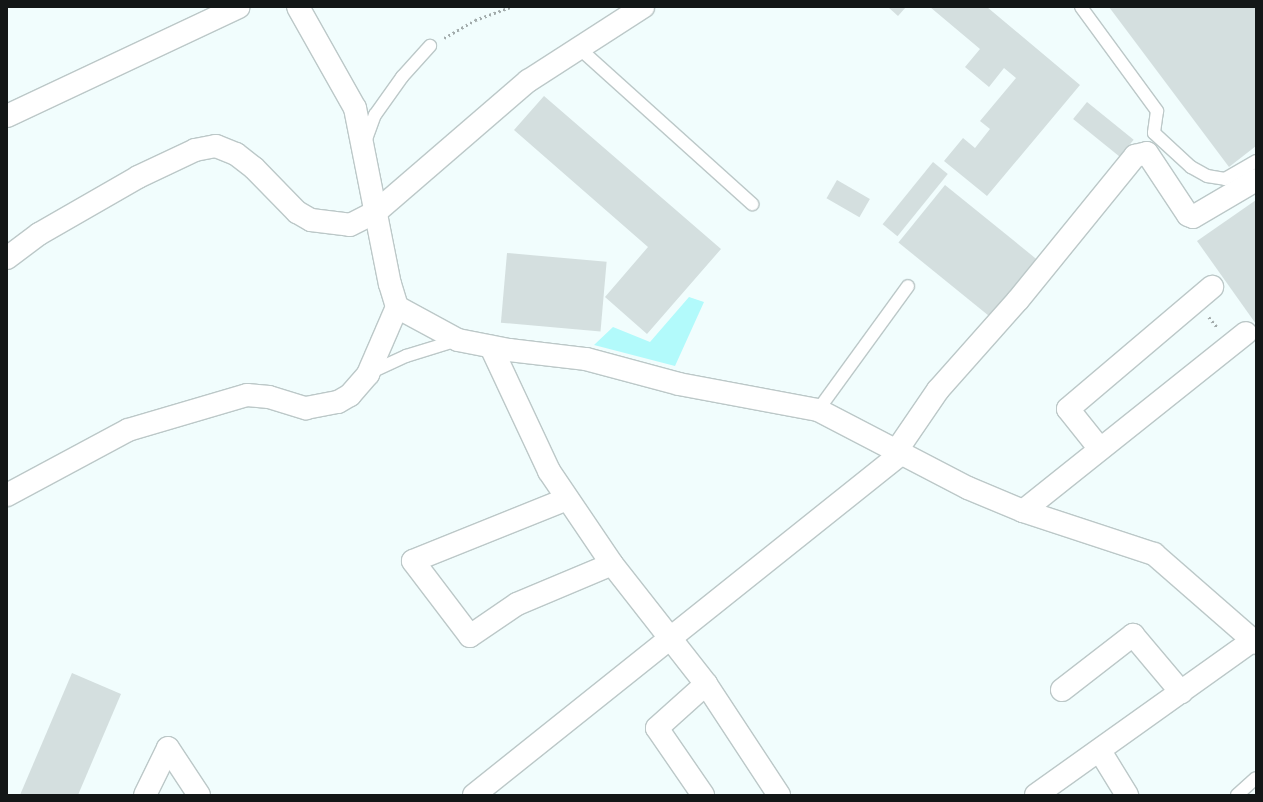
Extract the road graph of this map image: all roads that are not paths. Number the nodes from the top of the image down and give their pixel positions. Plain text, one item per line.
1 (239, 7) edge
2 (298, 7) edge
3 (642, 7) edge
4 (1081, 7) edge
5 (430, 46) road end
6 (580, 49) junction
7 (7, 116) edge
8 (364, 145) junction
9 (1256, 161) edge
10 (1256, 180) edge
11 (752, 204) dead end
12 (376, 212) junction
13 (7, 258) edge
14 (908, 286) dead end
15 (1212, 287) dead end
16 (397, 306) junction
17 (1239, 339) road end
18 (458, 340) junction
19 (491, 347) junction
20 (368, 374) junction
21 (818, 410) junction
22 (1100, 449) junction
23 (899, 451) junction
24 (7, 495) edge
25 (567, 499) junction
26 (1024, 511) junction
27 (612, 564) junction
28 (671, 637) junction
29 (1254, 642) edge
30 (706, 684) junction
31 (1062, 690) dead end
32 (1181, 692) junction
33 (1100, 751) junction
34 (1256, 778) edge
35 (145, 795) edge
36 (199, 795) edge
37 (474, 795) edge
38 (704, 795) edge
39 (779, 795) edge
40 (1036, 795) edge
41 (1127, 795) edge
42 (1237, 795) edge

1 - 7 street
2 - 8 street
3 - 6 street
4 - 9 lane
5 - 8 lane
6 - 11 lane
6 - 12 street
8 - 12 street
10 - 23 street
12 - 13 street
12 - 16 street
14 - 21 lane
15 - 22 street
16 - 18 street
16 - 20 street
17 - 22 street
18 - 19 street
18 - 20 lane
19 - 21 street
19 - 25 street
20 - 24 street
21 - 23 street
22 - 26 street
23 - 26 street
23 - 28 street
25 - 27 street
25 - 27 street
26 - 29 street
27 - 28 street
28 - 30 street
28 - 37 street
29 - 32 street
30 - 38 street
30 - 39 street
31 - 32 street
32 - 33 street
33 - 40 street
33 - 41 street
34 - 42 lane
35 - 36 street

